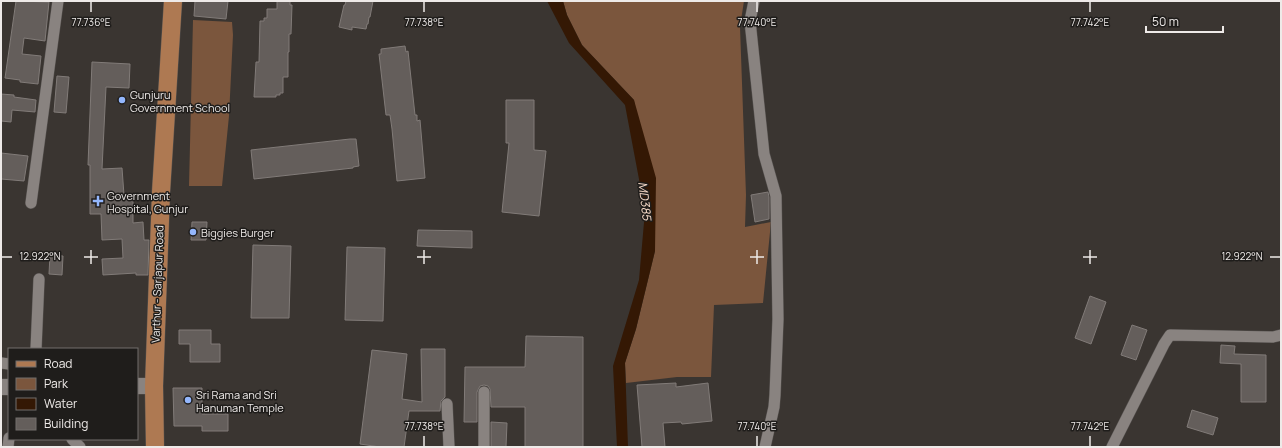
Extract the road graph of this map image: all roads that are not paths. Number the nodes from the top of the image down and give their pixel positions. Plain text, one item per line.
1 (58, 1) edge
2 (173, 1) edge
3 (754, 1) edge
4 (31, 203) dead end
5 (39, 279) dead end
6 (1281, 335) edge
7 (36, 348) edge
8 (145, 386) edge
9 (484, 392) dead end
10 (447, 404) dead end
11 (156, 447) edge
12 (449, 447) edge
13 (484, 447) edge
14 (765, 447) edge
15 (1112, 447) edge

1 - 4 street
2 - 8 main road, Varthur - Sarjapur Road
3 - 14 street
5 - 7 street
6 - 15 street
8 - 11 main road, Varthur - Sarjapur Road
9 - 13 street
10 - 12 street

